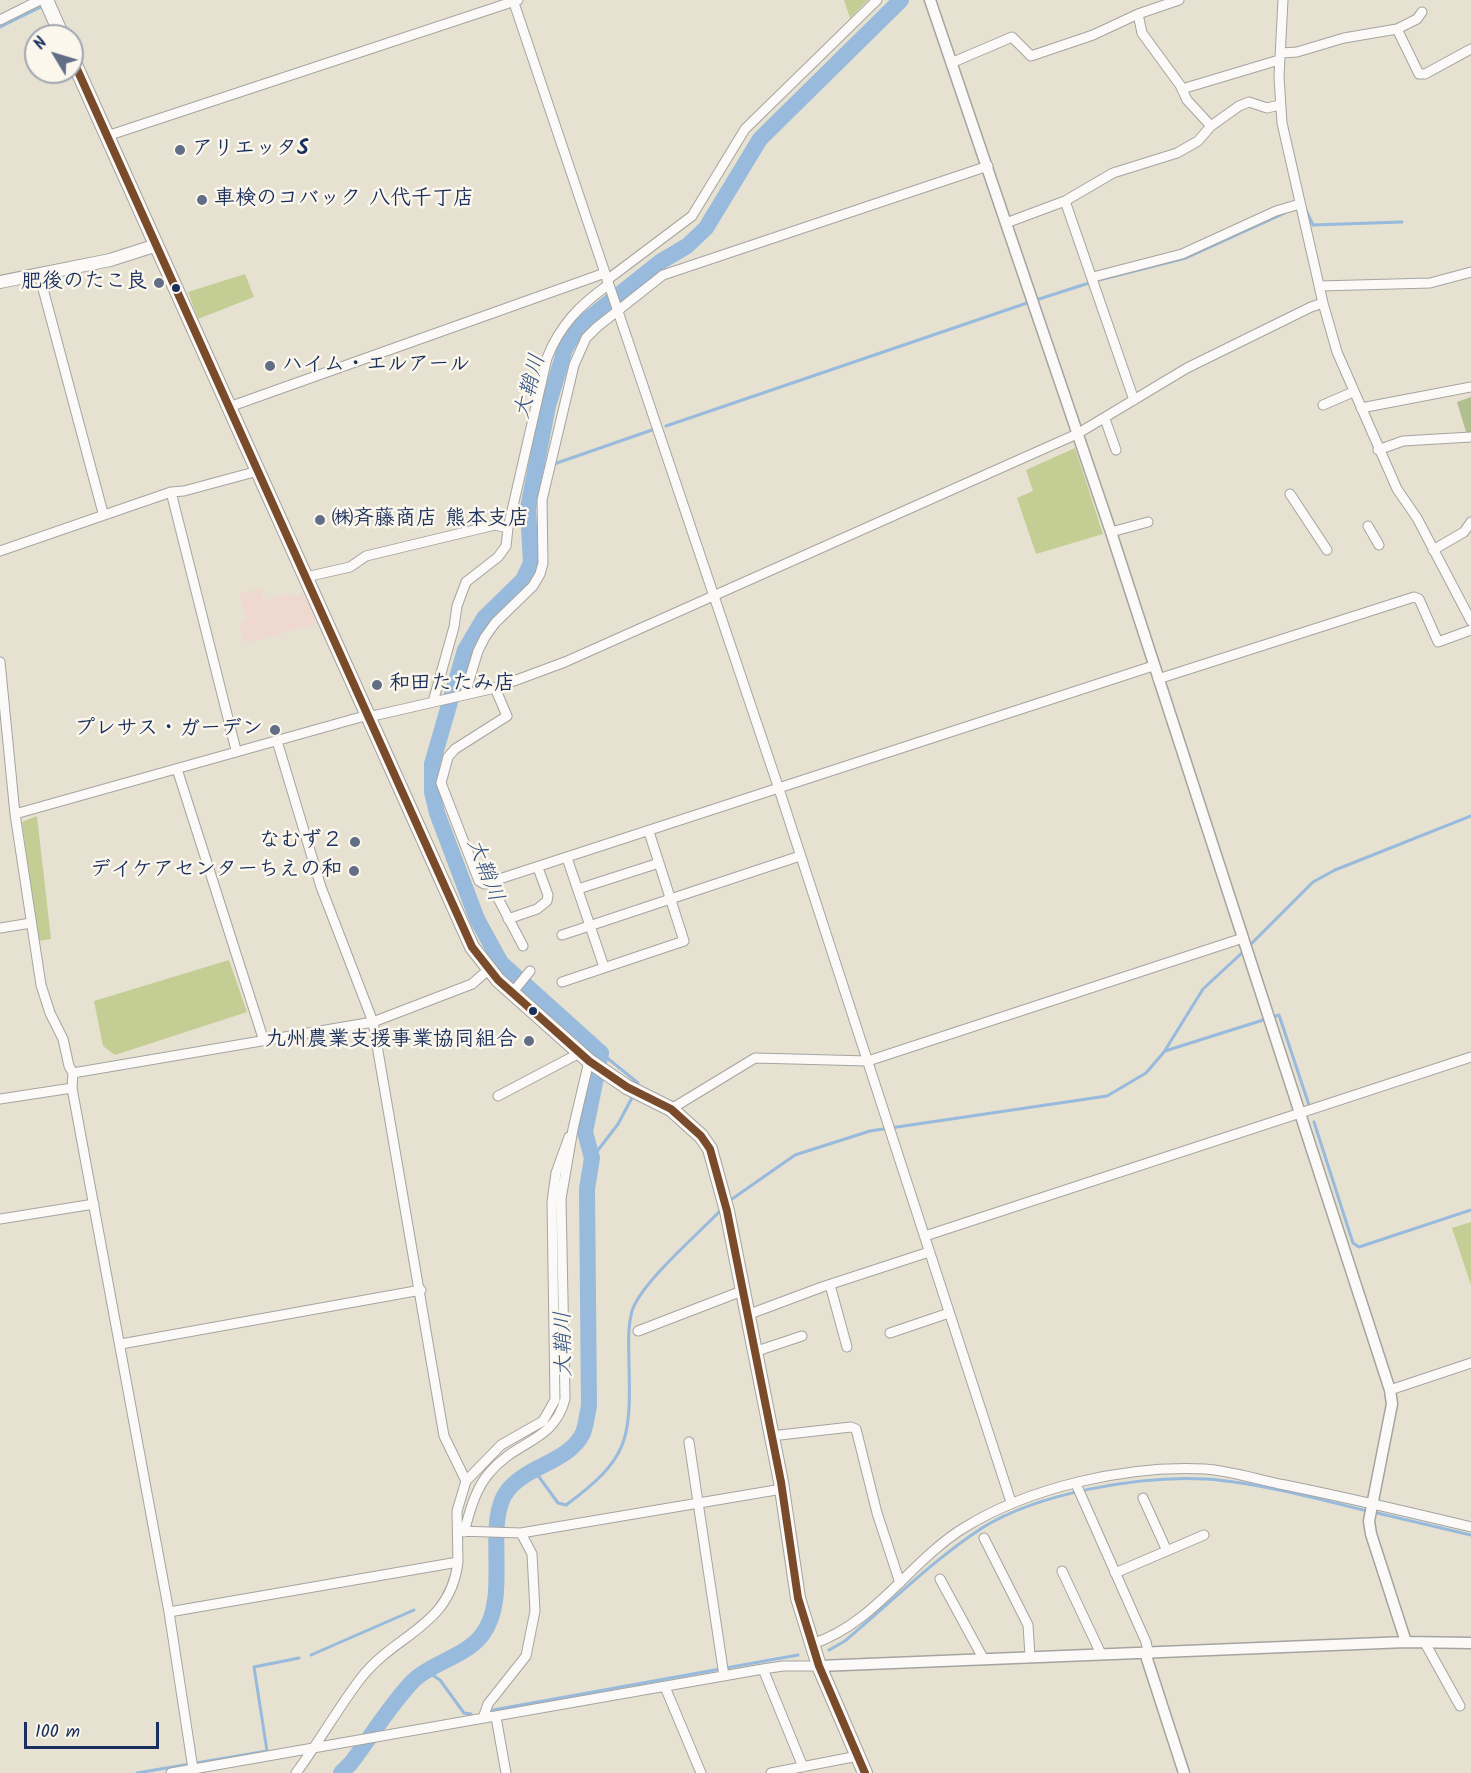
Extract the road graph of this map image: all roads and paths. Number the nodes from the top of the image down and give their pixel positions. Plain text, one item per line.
1 (515, 0) edge
2 (877, 0) edge
3 (930, 0) edge
4 (1179, 0) edge
5 (1282, 0) edge
6 (46, 4) edge
7 (1422, 12) dead end
8 (1138, 14) junction
9 (0, 20) edge
10 (56, 24) edge
11 (1397, 29) junction
12 (1471, 49) edge
13 (1280, 56) junction
14 (951, 63) junction
15 (84, 84) edge
16 (1182, 89) junction
17 (1280, 105) junction
18 (1211, 126) junction
19 (107, 136) junction
20 (988, 166) junction
21 (1065, 201) junction
22 (1300, 204) junction
23 (1006, 223) junction
24 (154, 246) junction
25 (1471, 272) edge
26 (39, 274) junction
27 (1093, 277) junction
28 (608, 281) junction
29 (0, 282) edge
30 (1320, 286) junction
31 (1323, 303) junction
32 (618, 309) junction
33 (1471, 387) edge
34 (1353, 392) junction
35 (1134, 400) junction
36 (1323, 405) dead end
37 (229, 407) junction
38 (1361, 408) junction
39 (1105, 419) junction
40 (1077, 434) junction
41 (1471, 436) edge
42 (1116, 450) dead end
43 (1378, 450) junction
44 (258, 471) junction
45 (171, 492) junction
46 (1290, 494) dead end
47 (103, 513) junction
48 (1148, 522) dead end
49 (1471, 522) edge
50 (1368, 526) dead end
51 (508, 528) junction
52 (1110, 532) junction
53 (1379, 545) dead end
54 (0, 550) edge
55 (1327, 550) dead end
56 (1433, 550) junction
57 (306, 577) junction
58 (715, 595) junction
59 (1471, 621) edge
60 (1471, 630) edge
61 (0, 662) edge
62 (1153, 666) junction
63 (1158, 679) junction
64 (495, 688) junction
65 (463, 694) junction
66 (436, 701) junction
67 (368, 716) junction
68 (277, 741) junction
69 (236, 750) junction
70 (177, 769) junction
71 (779, 789) junction
72 (15, 814) junction
73 (649, 832) junction
74 (800, 856) junction
75 (567, 858) junction
76 (659, 863) junction
77 (538, 868) junction
78 (490, 883) junction
79 (578, 889) junction
80 (670, 899) junction
81 (508, 919) junction
82 (32, 923) junction
83 (590, 925) junction
84 (0, 928) edge
85 (562, 935) dead end
86 (1243, 939) junction
87 (523, 946) dead end
88 (604, 967) junction
89 (488, 970) junction
90 (530, 971) dead end
91 (562, 982) dead end
92 (514, 990) junction
93 (373, 1022) junction
94 (263, 1038) junction
95 (577, 1050) junction
96 (1471, 1057) edge
97 (868, 1061) junction
98 (590, 1062) junction
99 (73, 1073) junction
100 (72, 1088) junction
101 (498, 1096) dead end
102 (0, 1099) edge
103 (671, 1109) junction
104 (1300, 1112) junction
105 (573, 1129) junction
106 (94, 1204) junction
107 (0, 1219) edge
108 (925, 1236) junction
109 (929, 1252) junction
110 (830, 1285) junction
111 (421, 1290) junction
112 (742, 1291) junction
113 (949, 1313) junction
114 (747, 1316) junction
115 (638, 1331) dead end
116 (890, 1333) dead end
117 (802, 1336) dead end
118 (121, 1344) junction
119 (847, 1347) dead end
120 (754, 1352) junction
121 (1471, 1363) edge
122 (1390, 1390) junction
123 (771, 1436) junction
124 (689, 1442) dead end
125 (466, 1481) junction
126 (1078, 1488) junction
127 (782, 1489) junction
128 (1143, 1498) dead end
129 (1011, 1502) junction
130 (698, 1503) junction
131 (1372, 1510) junction
132 (1471, 1527) edge
133 (460, 1532) junction
134 (521, 1533) junction
135 (1204, 1535) dead end
136 (984, 1538) dead end
137 (1167, 1551) junction
138 (458, 1562) junction
139 (1062, 1571) dead end
140 (1115, 1573) junction
141 (940, 1579) dead end
142 (900, 1583) junction
143 (169, 1612) junction
144 (1406, 1642) junction
145 (1425, 1643) junction
146 (1471, 1643) edge
147 (812, 1644) junction
148 (1148, 1651) junction
149 (1101, 1654) junction
150 (1030, 1656) junction
151 (983, 1658) junction
152 (819, 1666) junction
153 (763, 1669) junction
154 (724, 1675) junction
155 (665, 1688) junction
156 (1460, 1706) dead end
157 (496, 1717) junction
158 (483, 1718) junction
159 (318, 1746) junction
160 (858, 1756) junction
161 (193, 1765) junction
162 (802, 1767) junction
163 (171, 1773) edge
164 (296, 1773) edge
165 (507, 1773) edge
166 (700, 1773) edge
167 (771, 1773) edge
168 (865, 1773) edge
169 (1184, 1773) edge

1 - 19 street
1 - 28 street
2 - 28 street
3 - 14 street
4 - 8 street
5 - 13 street
6 - 9 street
6 - 10 main road
7 - 11 street
8 - 14 street
8 - 16 street
11 - 12 street
11 - 13 street
13 - 16 street
13 - 17 street
14 - 20 street
15 - 19 main road
16 - 18 street
17 - 18 street
17 - 22 street
18 - 21 street
19 - 24 main road
20 - 23 street
20 - 32 street
21 - 23 street
21 - 27 street
22 - 27 street
22 - 30 street
23 - 40 street
24 - 26 main road
24 - 37 main road
25 - 30 street
26 - 29 main road
26 - 47 street
27 - 35 street
28 - 32 street
28 - 37 street
28 - 51 street
30 - 31 street
31 - 34 street
31 - 35 street
32 - 58 street
32 - 65 street
33 - 38 street
34 - 36 street
34 - 38 street
35 - 39 street
37 - 44 main road
38 - 43 street
39 - 40 street
39 - 42 street
40 - 52 street
40 - 58 street
41 - 43 street
43 - 56 street
44 - 45 street
44 - 57 main road
45 - 47 street
45 - 69 street
46 - 55 street
47 - 54 street
48 - 52 street
49 - 56 street
50 - 53 street
51 - 57 street
51 - 66 street
52 - 62 street
56 - 59 street
57 - 67 main road
58 - 64 street
58 - 71 street
60 - 63 street
61 - 72 street
62 - 63 street
62 - 71 street
63 - 86 street
64 - 65 street
64 - 78 street
65 - 66 street
66 - 67 street
67 - 68 street
67 - 89 main road
68 - 69 street
68 - 93 street
69 - 70 street
70 - 72 street
70 - 94 street
71 - 73 street
71 - 74 street
72 - 82 street
73 - 75 street
73 - 76 street
74 - 80 street
74 - 97 street
75 - 77 street
75 - 79 street
76 - 79 street
76 - 80 street
77 - 78 street
77 - 81 street
78 - 81 street
79 - 83 street
80 - 83 street
80 - 88 street
81 - 87 street
82 - 84 street
82 - 99 street
83 - 85 street
83 - 88 street
86 - 97 street
86 - 104 street
88 - 91 street
89 - 92 main road
89 - 93 street
90 - 92 street
92 - 95 main road
93 - 94 street
93 - 111 street
94 - 99 street
95 - 98 main road
95 - 101 street
96 - 104 street
97 - 103 street
97 - 108 street
98 - 103 main road
98 - 105 street
99 - 100 street
100 - 102 street
100 - 106 street
103 - 112 main road
104 - 108 street
104 - 122 street
105 - 125 street
105 - 133 street
106 - 107 street
106 - 118 street
108 - 109 street
109 - 110 street
109 - 113 street
110 - 114 street
110 - 119 street
111 - 118 street
111 - 125 street
112 - 114 main road
112 - 115 street
113 - 116 street
113 - 129 street
114 - 120 main road
117 - 120 street
118 - 143 street
120 - 123 main road
121 - 122 street
122 - 131 street
123 - 127 main road
123 - 142 street
124 - 130 street
125 - 133 street
126 - 129 street
126 - 131 street
126 - 140 street
127 - 130 street
127 - 147 main road
128 - 137 street
129 - 142 street
130 - 134 street
130 - 154 street
131 - 132 street
131 - 144 street
133 - 134 street
133 - 138 street
134 - 158 street
135 - 137 street
136 - 150 street
137 - 140 street
138 - 143 street
138 - 159 street
139 - 149 street
140 - 148 street
141 - 151 street
142 - 147 street
143 - 161 street
144 - 145 street
144 - 148 street
145 - 146 street
145 - 156 street
147 - 152 main road
148 - 149 street
148 - 169 street
149 - 150 street
150 - 151 street
151 - 152 street
152 - 153 street
152 - 160 main road
153 - 154 street
153 - 162 street
154 - 155 street
155 - 157 street
155 - 166 street
157 - 158 street
157 - 165 street
158 - 159 street
159 - 161 street
159 - 164 street
160 - 162 street
160 - 168 main road
161 - 163 street
162 - 167 street

